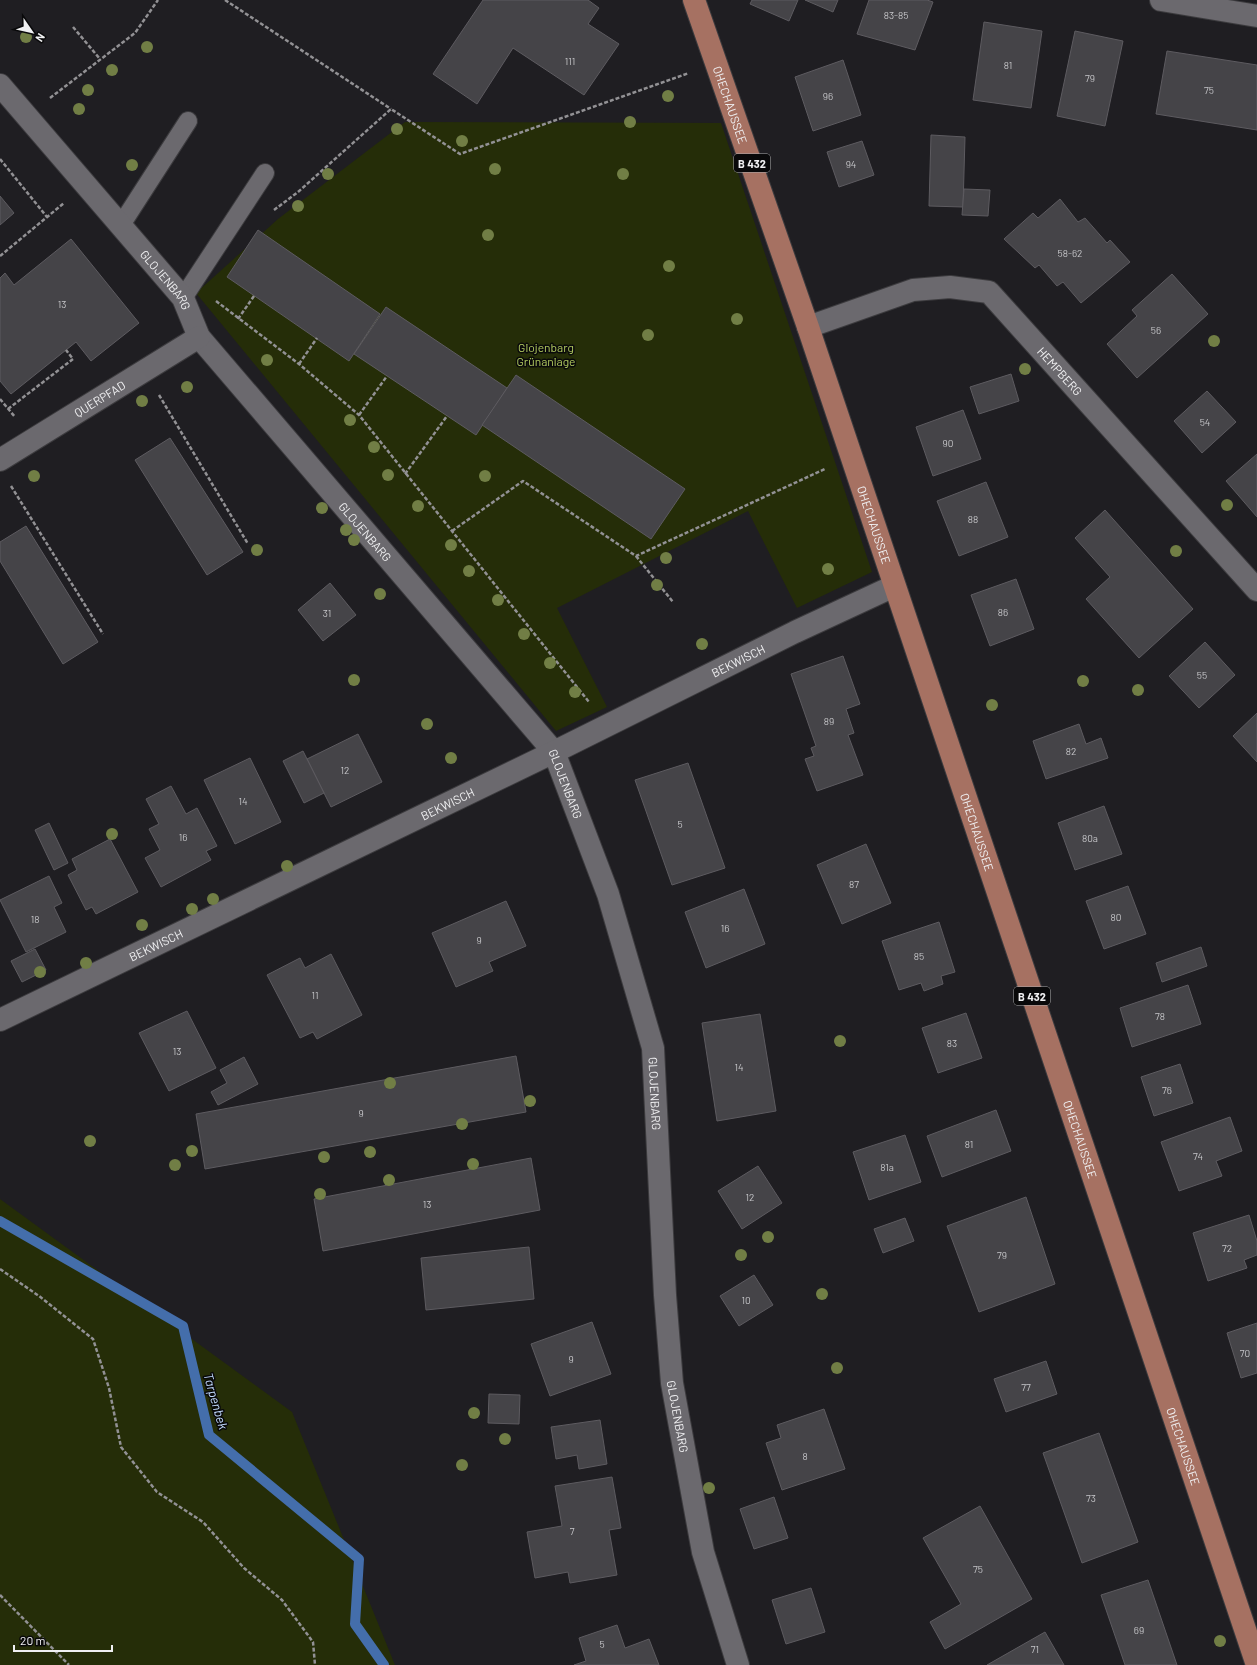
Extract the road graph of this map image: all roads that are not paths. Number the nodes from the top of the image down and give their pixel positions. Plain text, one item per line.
1 (694, 0) edge
2 (1161, 0) edge
3 (1257, 16) edge
4 (0, 84) edge
5 (188, 121) dead end
6 (265, 173) dead end
7 (121, 225) junction
8 (183, 298) junction
9 (808, 327) junction
10 (199, 338) junction
11 (0, 460) edge
12 (894, 586) junction
13 (1257, 590) edge
14 (554, 752) junction
15 (0, 1020) edge
16 (738, 1665) edge
17 (1257, 1665) edge

1 - 9 main road, OHECHAUSSEE / B 432
2 - 3 street
4 - 7 street, GLOJENBARG
5 - 7 lane
6 - 8 lane
7 - 8 street, GLOJENBARG
8 - 10 street, GLOJENBARG
9 - 12 main road, OHECHAUSSEE / B 432
9 - 13 street, HEMPBERG
10 - 11 street, QUERPFAD
10 - 14 street, GLOJENBARG
12 - 14 street, BEKWISCH
12 - 17 main road, OHECHAUSSEE / B 432
14 - 15 street, BEKWISCH
14 - 16 street, GLOJENBARG

